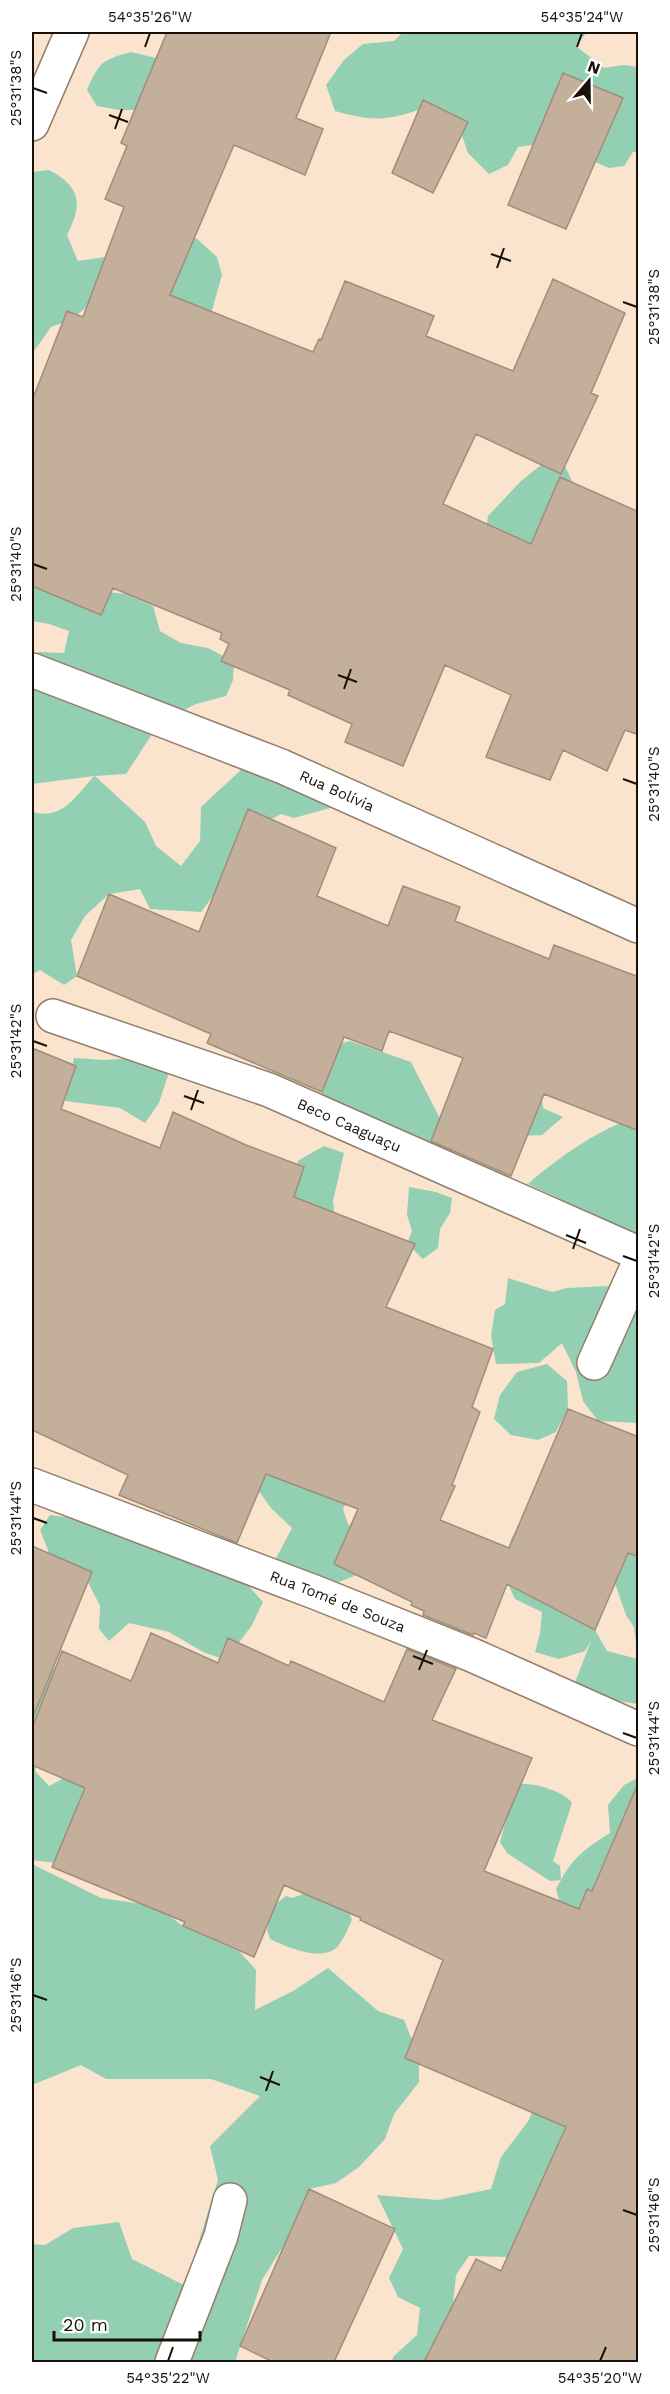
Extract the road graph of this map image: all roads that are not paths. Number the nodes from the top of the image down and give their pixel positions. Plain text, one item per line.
1 (72, 32) edge
2 (32, 124) edge
3 (32, 670) edge
4 (639, 926) edge
5 (53, 1016) dead end
6 (639, 1253) edge
7 (639, 1265) edge
8 (594, 1363) dead end
9 (32, 1485) edge
10 (639, 1729) edge
11 (230, 2200) dead end
12 (171, 2362) edge

1 - 2 street
3 - 4 street, Rua Bolívia
5 - 6 street, Beco Caaguaçu
7 - 8 street
9 - 10 street, Rua Tomé de Souza
11 - 12 street

